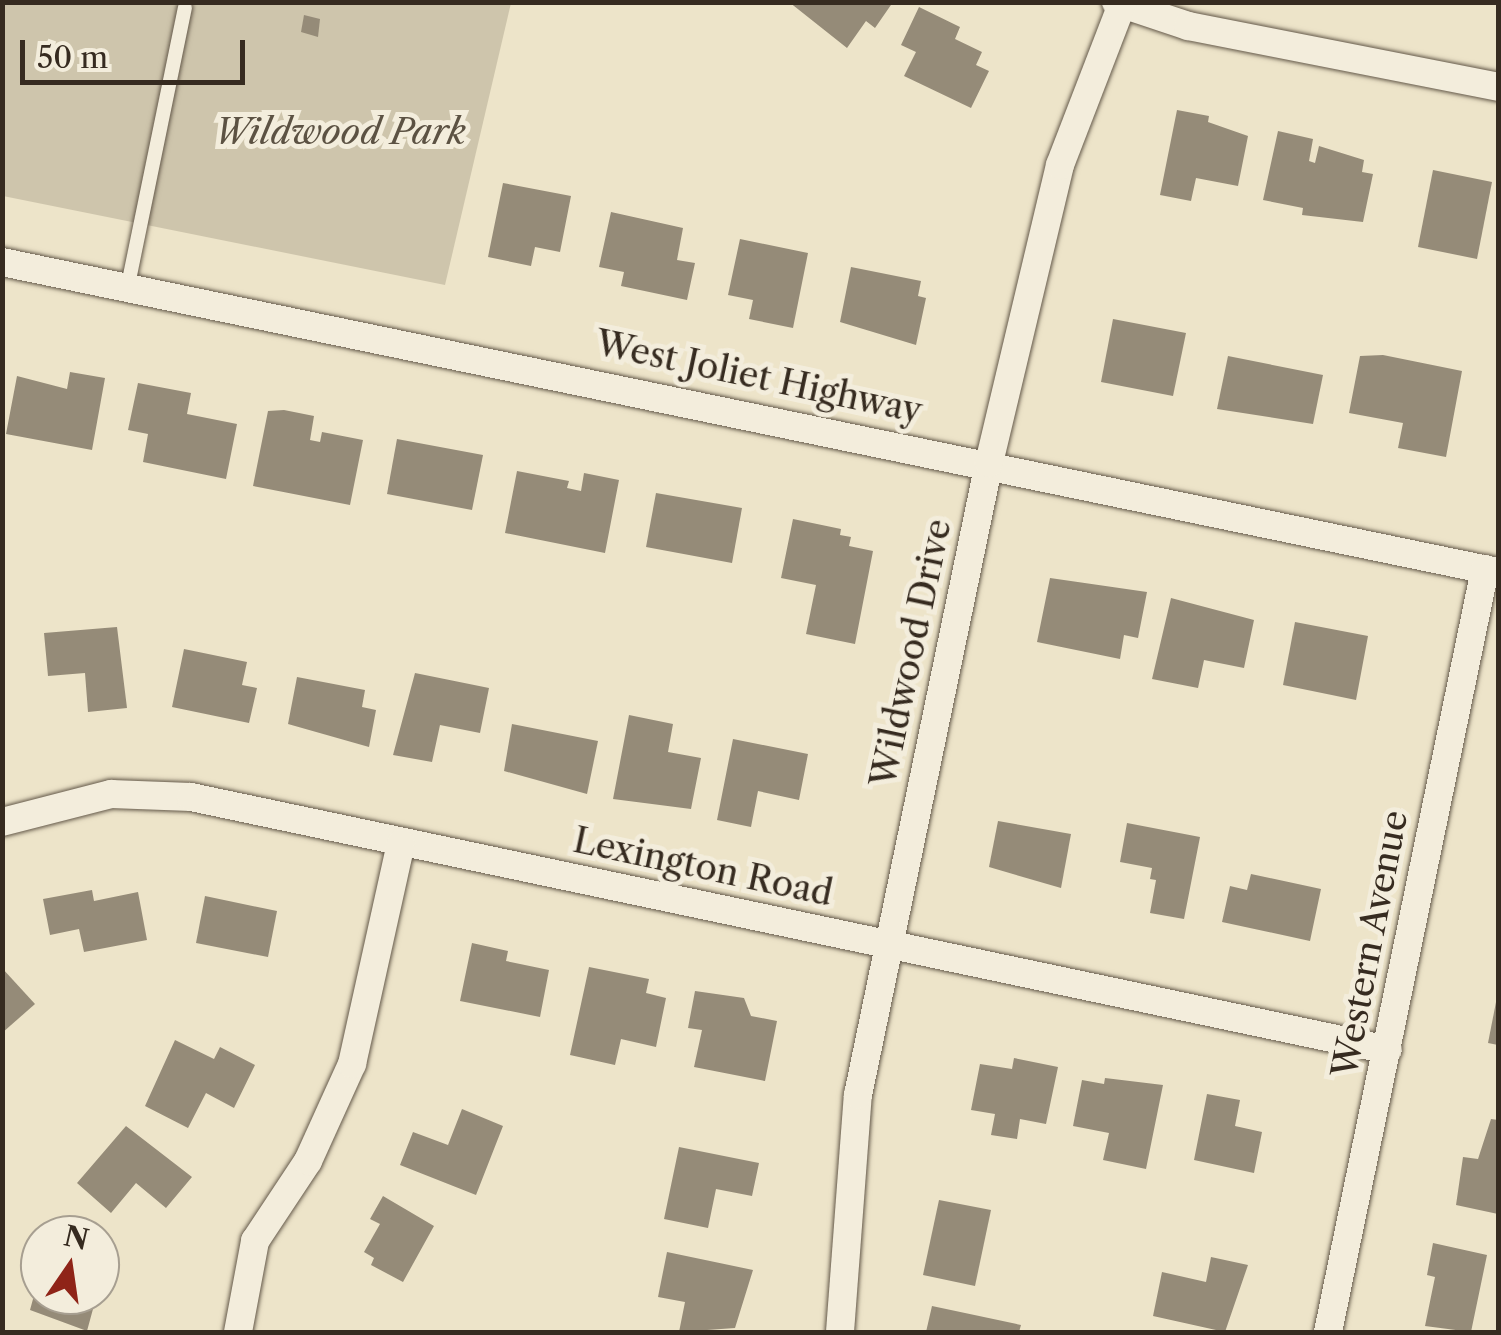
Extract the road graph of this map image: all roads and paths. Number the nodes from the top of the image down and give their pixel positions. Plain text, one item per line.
1 (1121, 3) edge
2 (184, 8) dead end
3 (1498, 87) edge
4 (2, 262) edge
5 (128, 285) junction
6 (989, 463) junction
7 (1492, 570) edge
8 (2, 822) edge
9 (401, 843) junction
10 (889, 943) junction
11 (1388, 1050) junction
12 (238, 1332) edge
13 (840, 1332) edge
14 (1328, 1332) edge

1 - 3 street
1 - 6 street, Wildwood Drive
2 - 5 lane
4 - 5 street, West Joliet Highway
5 - 6 street, West Joliet Highway
6 - 7 street, West Joliet Highway
6 - 10 street, Wildwood Drive
7 - 11 street, Western Avenue
8 - 9 street, Lexington Road
9 - 10 street, Lexington Road
9 - 12 street
10 - 11 street, Lexington Road
10 - 13 street, Wildwood Drive
11 - 14 street, Western Avenue

